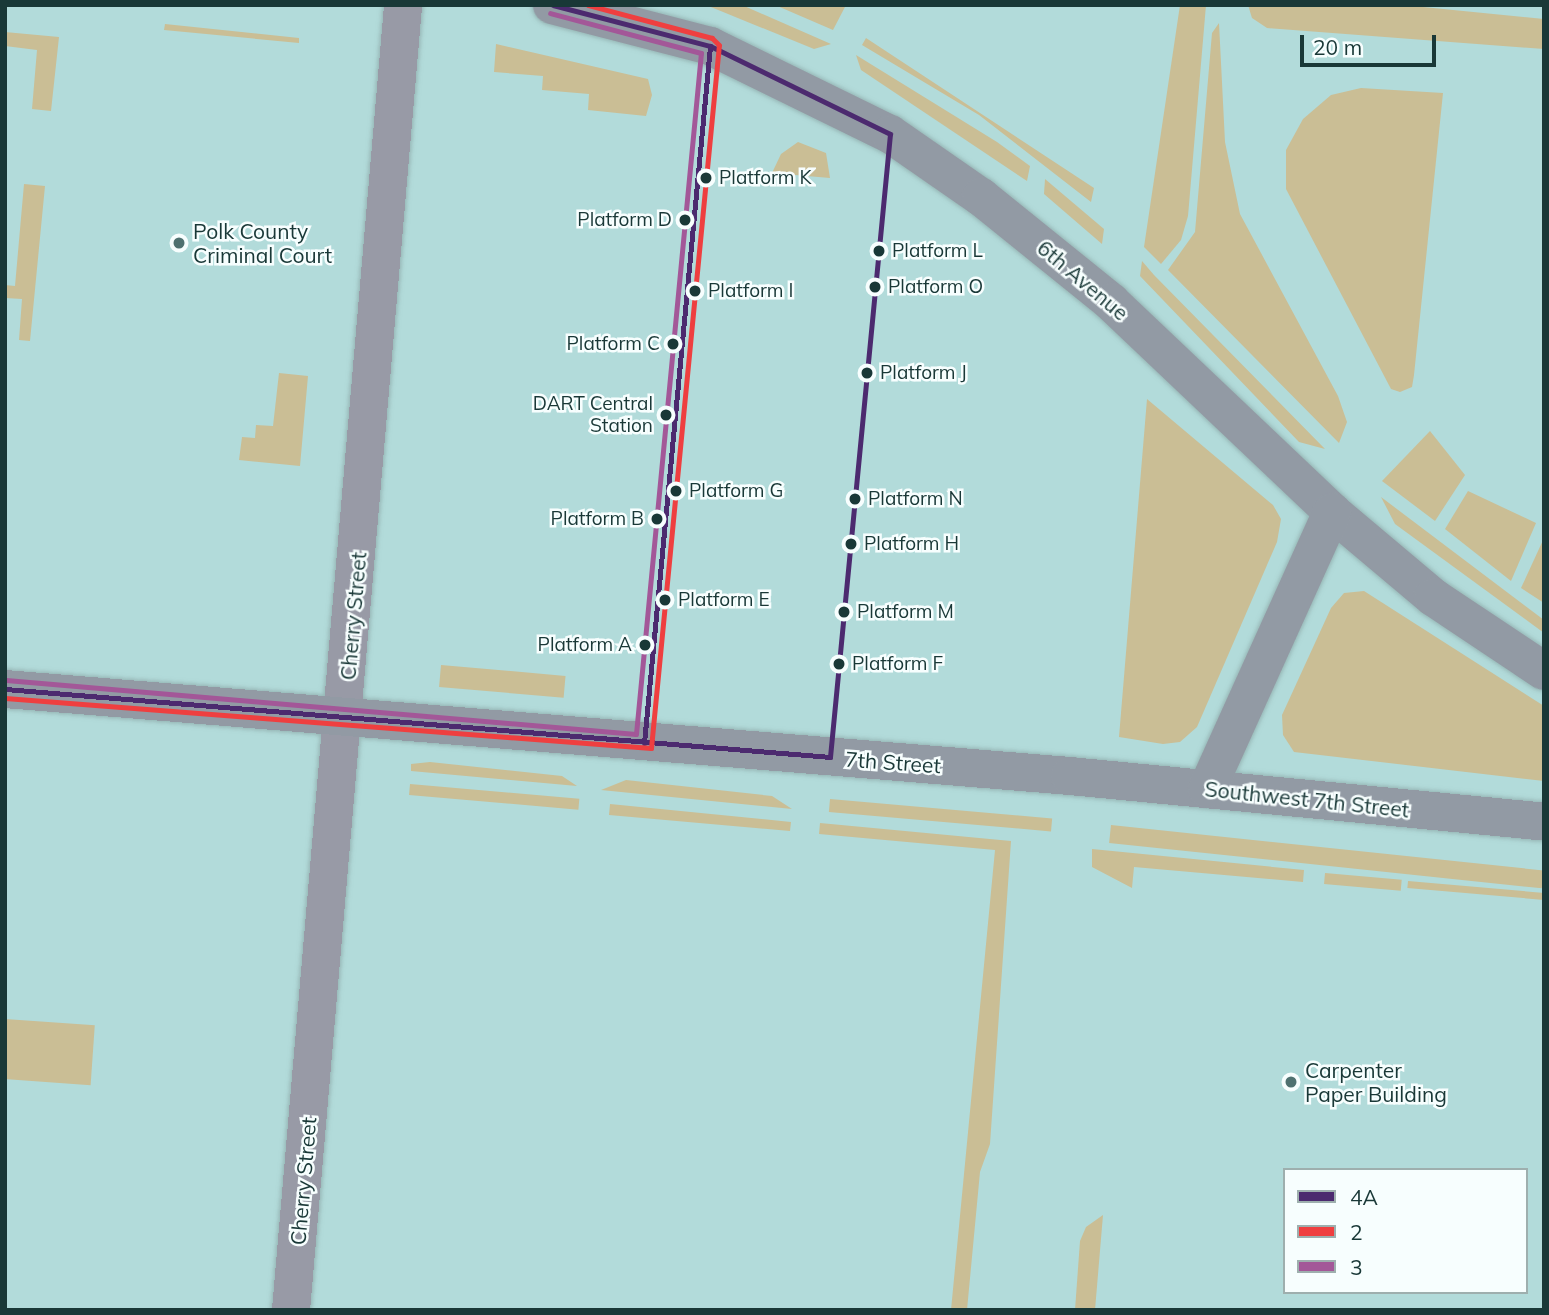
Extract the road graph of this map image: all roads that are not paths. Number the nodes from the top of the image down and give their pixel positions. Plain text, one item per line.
1 (402, 5) edge
2 (552, 5) edge
3 (1332, 512) junction
4 (1544, 671) edge
5 (5, 689) edge
6 (345, 721) junction
7 (1070, 776) joint
8 (1207, 789) junction
9 (1544, 822) edge
10 (291, 1310) edge

1 - 6 street, Cherry Street
2 - 3 main road, 6th Avenue
3 - 4 main road, 6th Avenue
3 - 8 main road
5 - 6 main road, 7th Street
6 - 7 main road, 7th Street
6 - 10 street, Cherry Street
7 - 8 main road, Southwest 7th Street
8 - 9 main road, Southwest 7th Street

